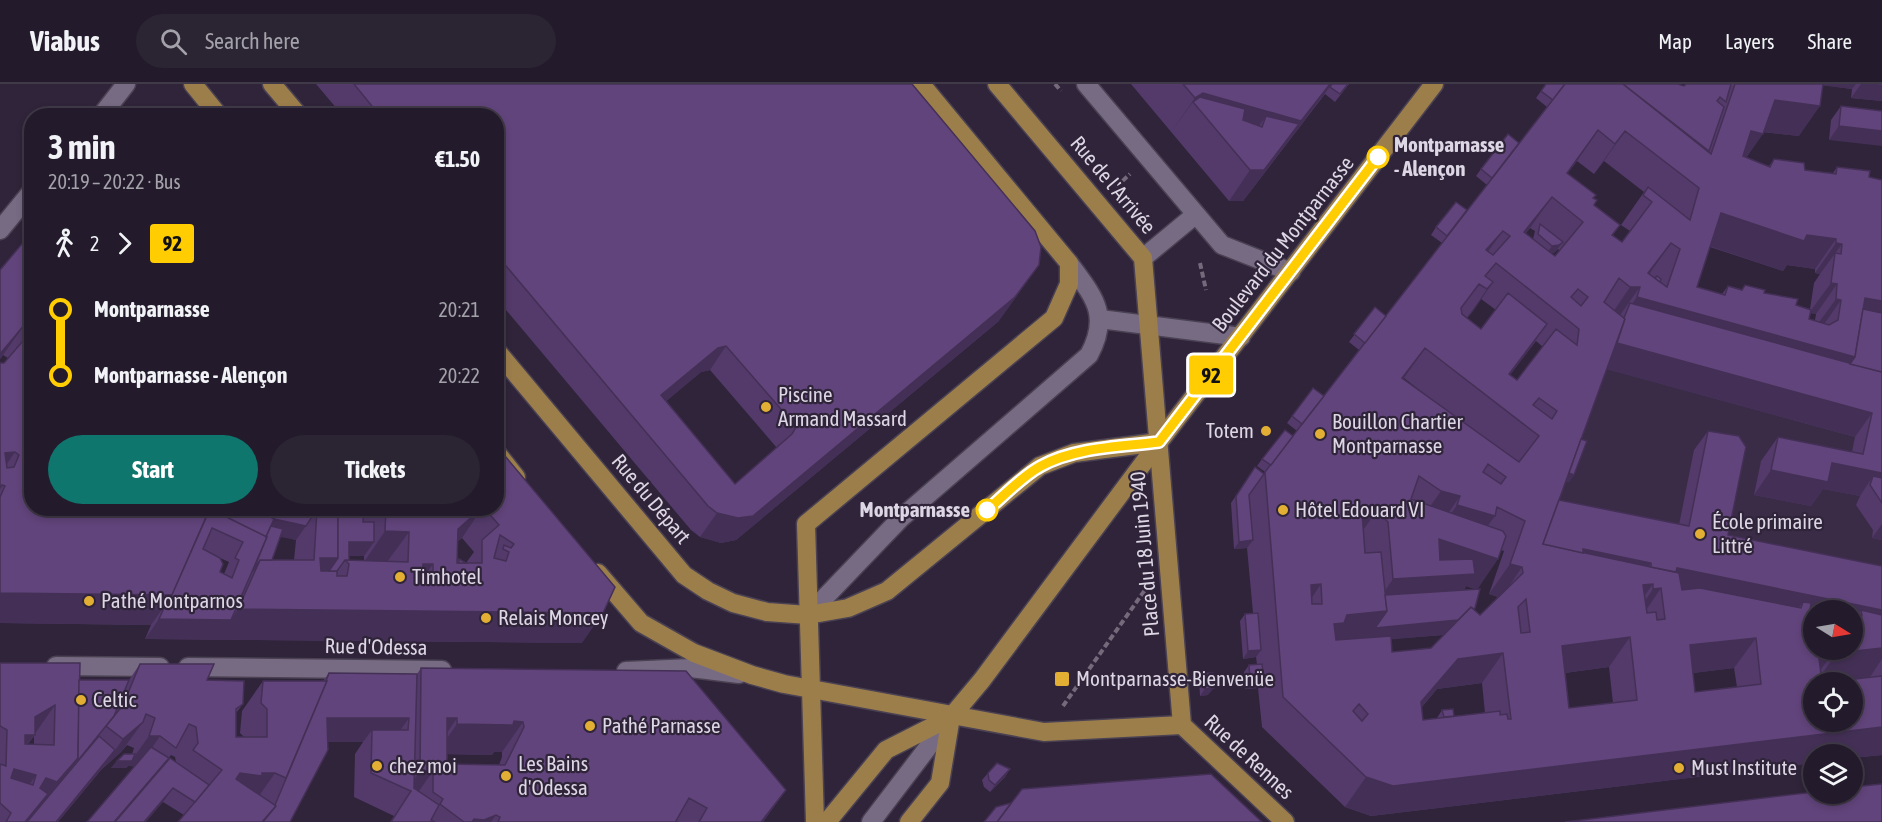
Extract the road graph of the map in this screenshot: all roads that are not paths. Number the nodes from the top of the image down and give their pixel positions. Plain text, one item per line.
1 (126, 84) edge
2 (193, 84) edge
3 (272, 84) edge
4 (921, 84) edge
5 (997, 84) edge
6 (1086, 84) edge
7 (1434, 84) edge
8 (107, 108) edge
9 (212, 108) edge
10 (292, 108) edge
11 (24, 202) edge
12 (1195, 215) junction
13 (0, 230) edge
14 (1143, 258) junction
15 (1068, 263) junction
16 (1291, 272) junction
17 (1100, 319) junction
18 (1149, 325) junction
19 (1240, 337) junction
20 (504, 360) edge
21 (1159, 442) junction
22 (504, 462) edge
23 (530, 494) edge
24 (588, 562) edge
25 (808, 615) junction
26 (35, 666) edge
27 (460, 670) edge
28 (614, 671) edge
29 (752, 675) junction
30 (811, 690) junction
31 (951, 717) junction
32 (1182, 725) junction
33 (815, 822) edge
34 (826, 822) edge
35 (871, 822) edge
36 (909, 822) edge
37 (1285, 822) edge

1 - 8 street
2 - 9 main road
3 - 10 main road
4 - 15 main road
5 - 14 main road, Rue de l'Arrivée
6 - 12 street, Rue de l'Arrivée
7 - 16 main road, Boulevard du Montparnasse
11 - 13 street
12 - 14 street
12 - 16 street, Rue de l'Arrivée
14 - 18 main road, Rue de l'Arrivée
15 - 17 street
15 - 25 main road
16 - 19 main road, Boulevard du Montparnasse
17 - 18 street
17 - 25 street
18 - 19 street
18 - 21 main road, Rue de l'Arrivée
19 - 21 main road, Boulevard du Montparnasse
20 - 25 main road, Rue du Départ
21 - 25 main road, Place du 18 Juin 1940
21 - 31 main road, Boulevard du Montparnasse
21 - 32 main road, Place du 18 Juin 1940
22 - 23 main road
24 - 29 main road
25 - 30 main road
26 - 27 street, Rue d'Odessa
28 - 29 street
29 - 30 main road
30 - 31 main road
30 - 33 main road
31 - 32 main road
31 - 34 main road, Boulevard du Montparnasse
31 - 35 street, Boulevard du Montparnasse
31 - 36 main road
32 - 37 main road, Rue de Rennes

